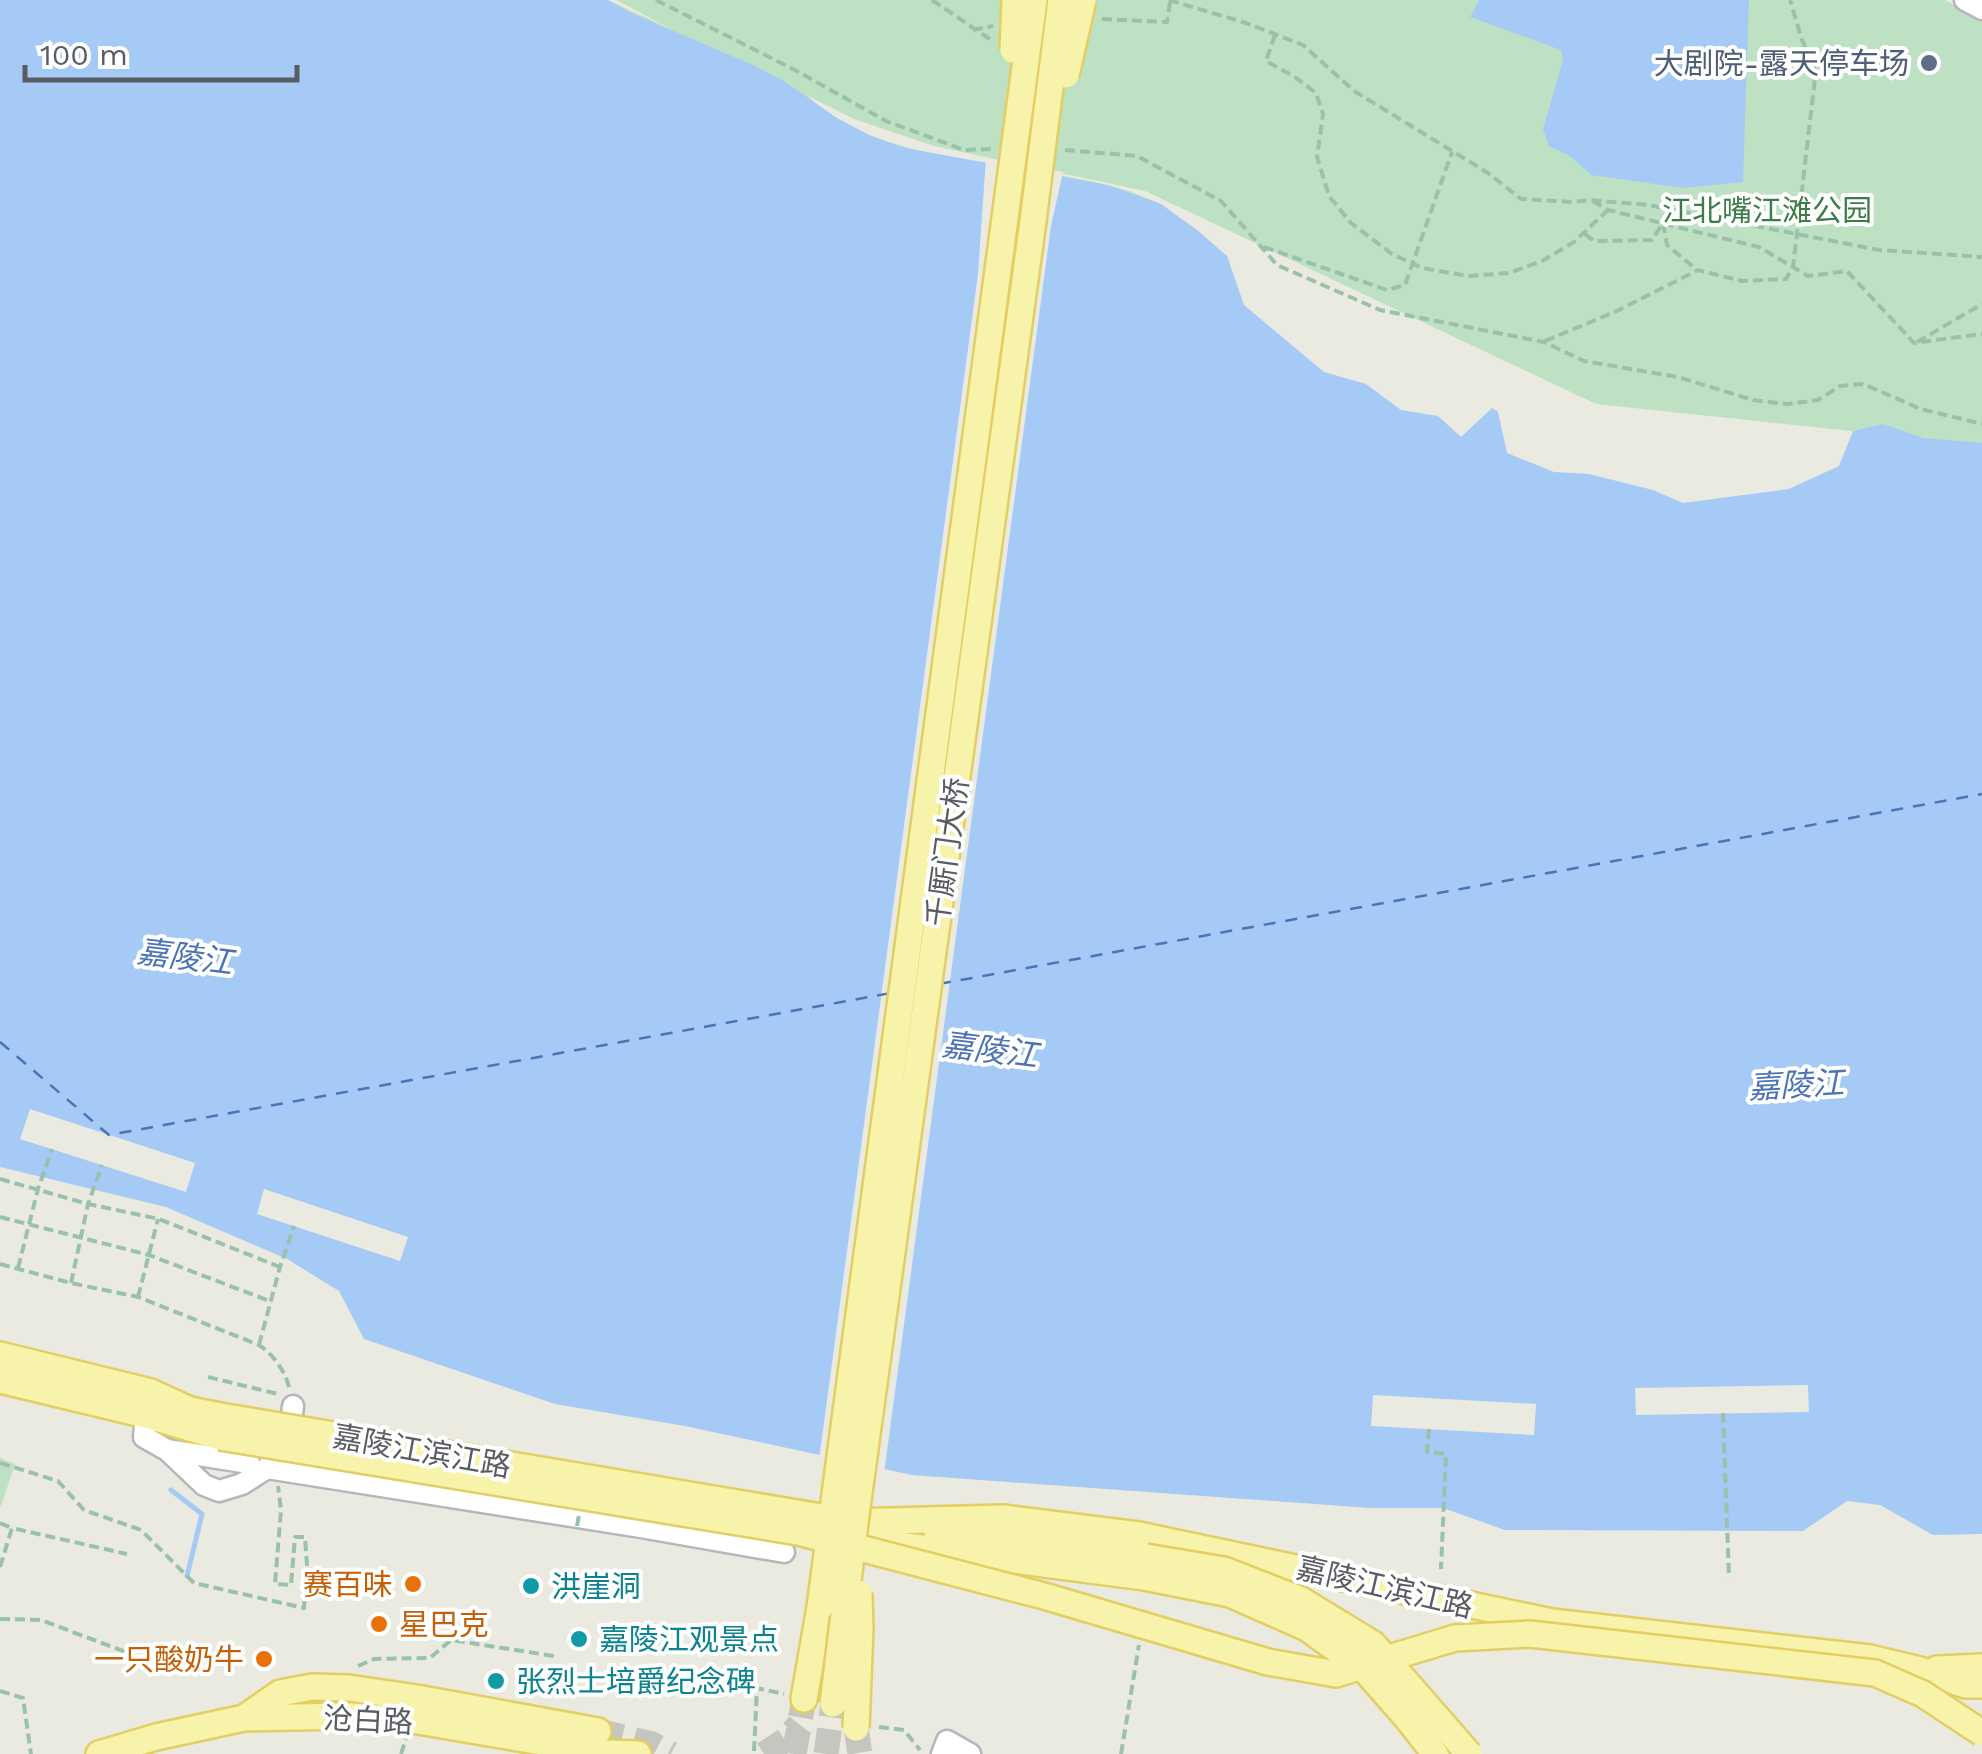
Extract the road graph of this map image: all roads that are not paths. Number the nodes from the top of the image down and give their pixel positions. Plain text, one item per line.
1 (1015, 0) edge
2 (1034, 0) edge
3 (1061, 0) edge
4 (1083, 0) edge
5 (1966, 0) edge
6 (1982, 9) edge
7 (1006, 218) junction
8 (1033, 221) junction
9 (0, 1355) edge
10 (0, 1380) edge
11 (293, 1406) dead end
12 (146, 1414) junction
13 (220, 1427) junction
14 (166, 1450) junction
15 (258, 1466) junction
16 (853, 1518) junction
17 (791, 1542) junction
18 (1440, 1600) junction
19 (1455, 1638) junction
20 (1982, 1666) edge
21 (1920, 1670) junction
22 (1982, 1686) edge
23 (794, 1697) tunnel mouth
24 (833, 1704) tunnel mouth
25 (244, 1718) junction
26 (862, 1727) tunnel mouth
27 (598, 1730) tunnel mouth
28 (1982, 1734) edge
29 (100, 1754) edge
30 (638, 1754) edge
31 (942, 1754) edge
32 (970, 1754) edge
33 (1435, 1754) edge
34 (1469, 1754) edge

1 - 7 main road, bridge
2 - 7 main road, 千厮门大桥, bridge
3 - 8 main road, 千厮门大桥, bridge
4 - 8 main road, bridge
5 - 6 street
7 - 23 main road, 千厮门大桥, bridge
8 - 16 main road, 千厮门大桥, bridge
9 - 13 main road, 嘉陵江滨江路
10 - 12 main road, 嘉陵江滨江路
11 - 15 street
12 - 13 main road, 嘉陵江滨江路
12 - 14 street
13 - 16 main road, 嘉陵江滨江路, bridge
13 - 17 main road, 嘉陵江滨江路, bridge
14 - 15 street
14 - 15 street
15 - 17 street
16 - 18 main road, 嘉陵江滨江路
16 - 24 main road, 千厮门大桥, bridge
16 - 26 main road, bridge
16 - 34 main road, 嘉陵江滨江路, bridge
17 - 19 main road, 嘉陵江滨江路, bridge
17 - 33 main road, 嘉陵江滨江路, bridge
18 - 19 main road
18 - 21 main road, 嘉陵江滨江路
19 - 28 main road, 嘉陵江滨江路, bridge
20 - 21 main road
21 - 22 main road
25 - 27 main road
25 - 29 main road, 沧白路
25 - 30 main road, 沧白路
31 - 32 street

